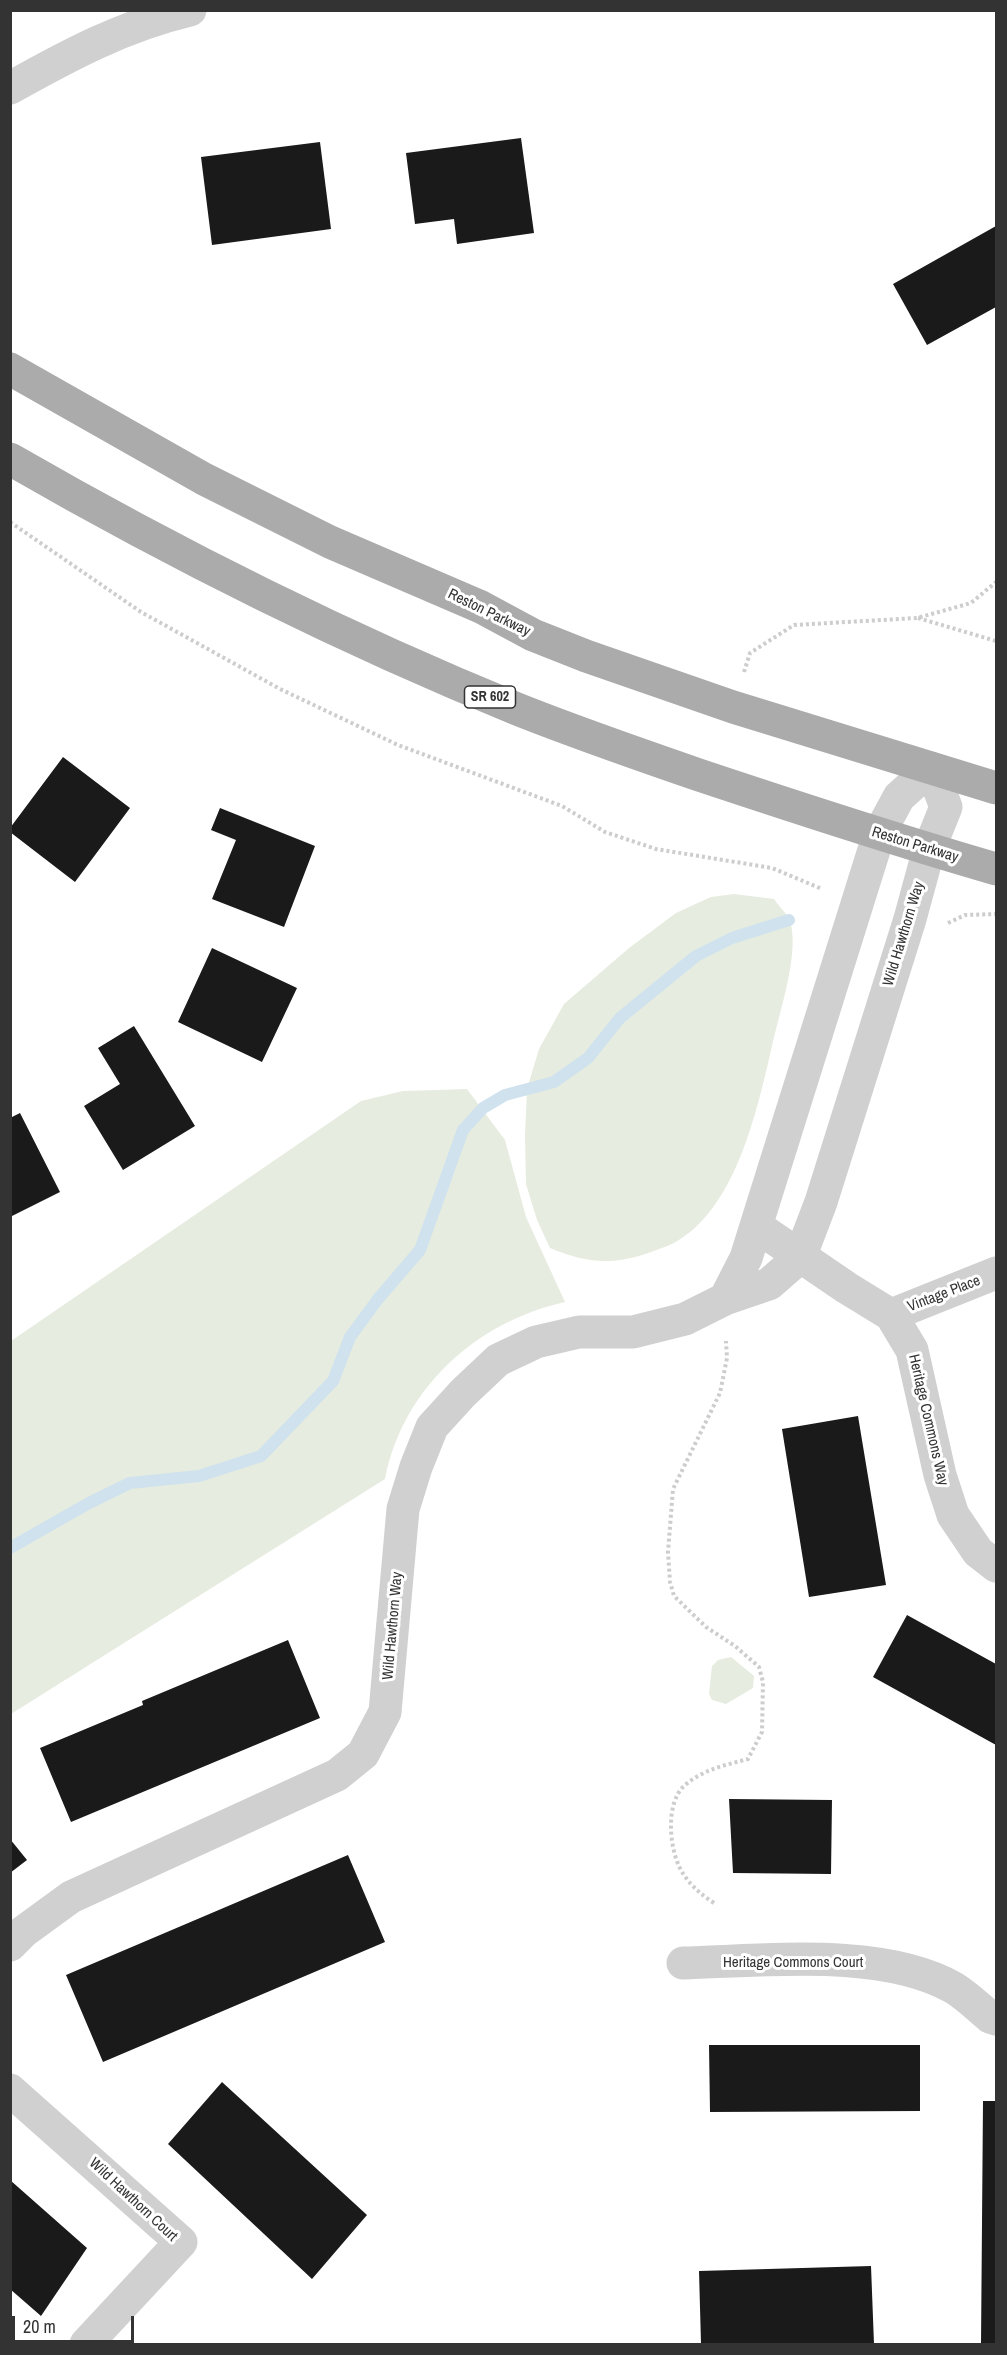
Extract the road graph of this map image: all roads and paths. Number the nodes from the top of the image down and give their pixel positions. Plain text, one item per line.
1 (190, 10) edge
2 (10, 88) edge
3 (10, 369) edge
4 (10, 459) edge
5 (10, 522) edge
6 (996, 582) edge
7 (917, 618) junction
8 (996, 641) edge
9 (733, 707) junction
10 (931, 768) junction
11 (996, 788) edge
12 (879, 834) junction
13 (929, 849) junction
14 (996, 869) edge
15 (799, 879) dead end
16 (756, 1227) junction
17 (800, 1257) junction
18 (996, 1274) edge
19 (725, 1299) junction
20 (891, 1315) junction
21 (996, 1566) edge
22 (714, 1903) dead end
23 (10, 1945) edge
24 (683, 1963) dead end
25 (996, 2019) edge
26 (10, 2090) edge
27 (87, 2344) edge

1 - 2 street
3 - 9 main road, Reston Parkway
4 - 12 main road, Reston Parkway / SR 602
5 - 15 path
6 - 7 path
7 - 8 path
7 - 9 path
9 - 10 main road, Reston Parkway
10 - 11 main road, Reston Parkway
10 - 12 street
10 - 13 street, Wild Hawthorn Way
12 - 13 main road, Reston Parkway / SR 602
12 - 16 street
13 - 14 main road, Reston Parkway / SR 602
13 - 17 street, Wild Hawthorn Way
16 - 17 street, Heritage Commons Way
16 - 19 street
17 - 19 street, Wild Hawthorn Way
17 - 20 street, Heritage Commons Way
18 - 20 street, Vintage Place
19 - 22 path
19 - 23 street, Wild Hawthorn Way
20 - 21 street, Heritage Commons Way
24 - 25 street, Heritage Commons Court
26 - 27 street, Wild Hawthorn Court

